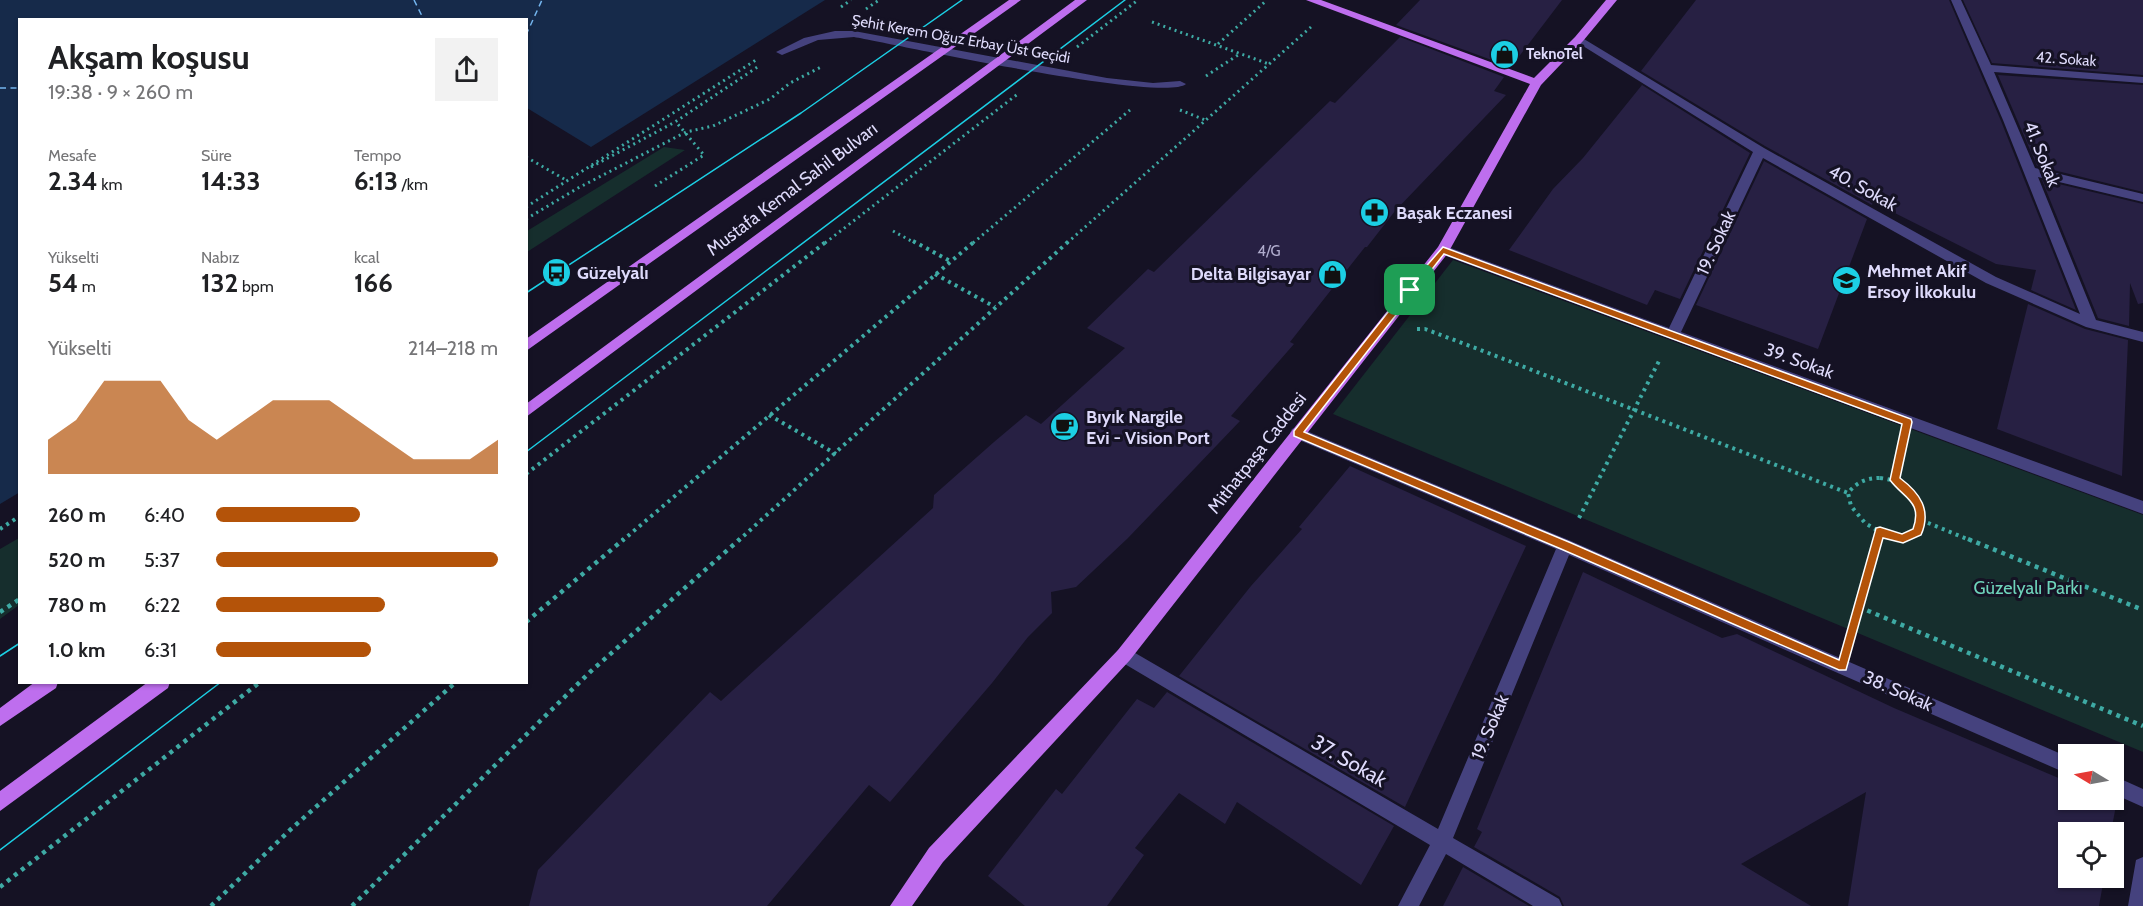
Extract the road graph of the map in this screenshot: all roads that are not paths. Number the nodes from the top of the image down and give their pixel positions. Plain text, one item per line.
1 (1016, 0) edge
2 (1082, 0) edge
3 (1311, 0) edge
4 (1612, 0) edge
5 (1956, 0) edge
6 (1579, 39) junction
7 (782, 52) road end
8 (1987, 68) junction
9 (2143, 80) edge
10 (1536, 83) junction
11 (1180, 84) dead end
12 (1760, 151) junction
13 (2030, 171) junction
14 (2143, 198) edge
15 (1443, 250) junction
16 (2091, 324) junction
17 (1672, 336) junction
18 (2143, 337) edge
19 (528, 345) edge
20 (528, 411) edge
21 (1297, 433) junction
22 (2143, 508) edge
23 (1565, 546) junction
24 (1124, 655) junction
25 (47, 684) edge
26 (159, 684) edge
27 (0, 718) edge
28 (2058, 762) edge
29 (2124, 789) edge
30 (2143, 798) edge
31 (0, 802) edge
32 (1442, 842) junction
33 (2143, 867) edge
34 (900, 906) edge
35 (1408, 906) edge
36 (1552, 906) edge
37 (2138, 906) edge

1 - 19 main road, Mustafa Kemal Sahil Bulvarı
2 - 20 main road, Mustafa Kemal Sahil Bulvarı
3 - 10 main road
4 - 6 main road, Mithatpaşa Caddesi
5 - 8 street, 41. Sokak
6 - 10 main road, Mithatpaşa Caddesi
6 - 12 street, 40. Sokak
7 - 11 street, Şehit Kerem Oğuz Erbay Üst Geçidi
8 - 9 street, 42. Sokak
8 - 13 street, 41. Sokak
10 - 15 main road, Mithatpaşa Caddesi
12 - 16 street, 40. Sokak
12 - 17 street, 19. Sokak
13 - 14 street
13 - 16 street, 41. Sokak
15 - 17 street, 39. Sokak
15 - 21 main road, Mithatpaşa Caddesi
16 - 18 street, 40. Sokak
17 - 22 street, 39. Sokak
21 - 23 street, 38. Sokak
21 - 24 main road, Mithatpaşa Caddesi
23 - 28 street, 38. Sokak
23 - 32 street, 19. Sokak
24 - 32 street, 37. Sokak
24 - 34 main road, Mithatpaşa Caddesi
25 - 27 main road
26 - 31 main road
29 - 30 street
32 - 35 street, 19. Sokak
32 - 36 street, 37. Sokak
33 - 37 street

